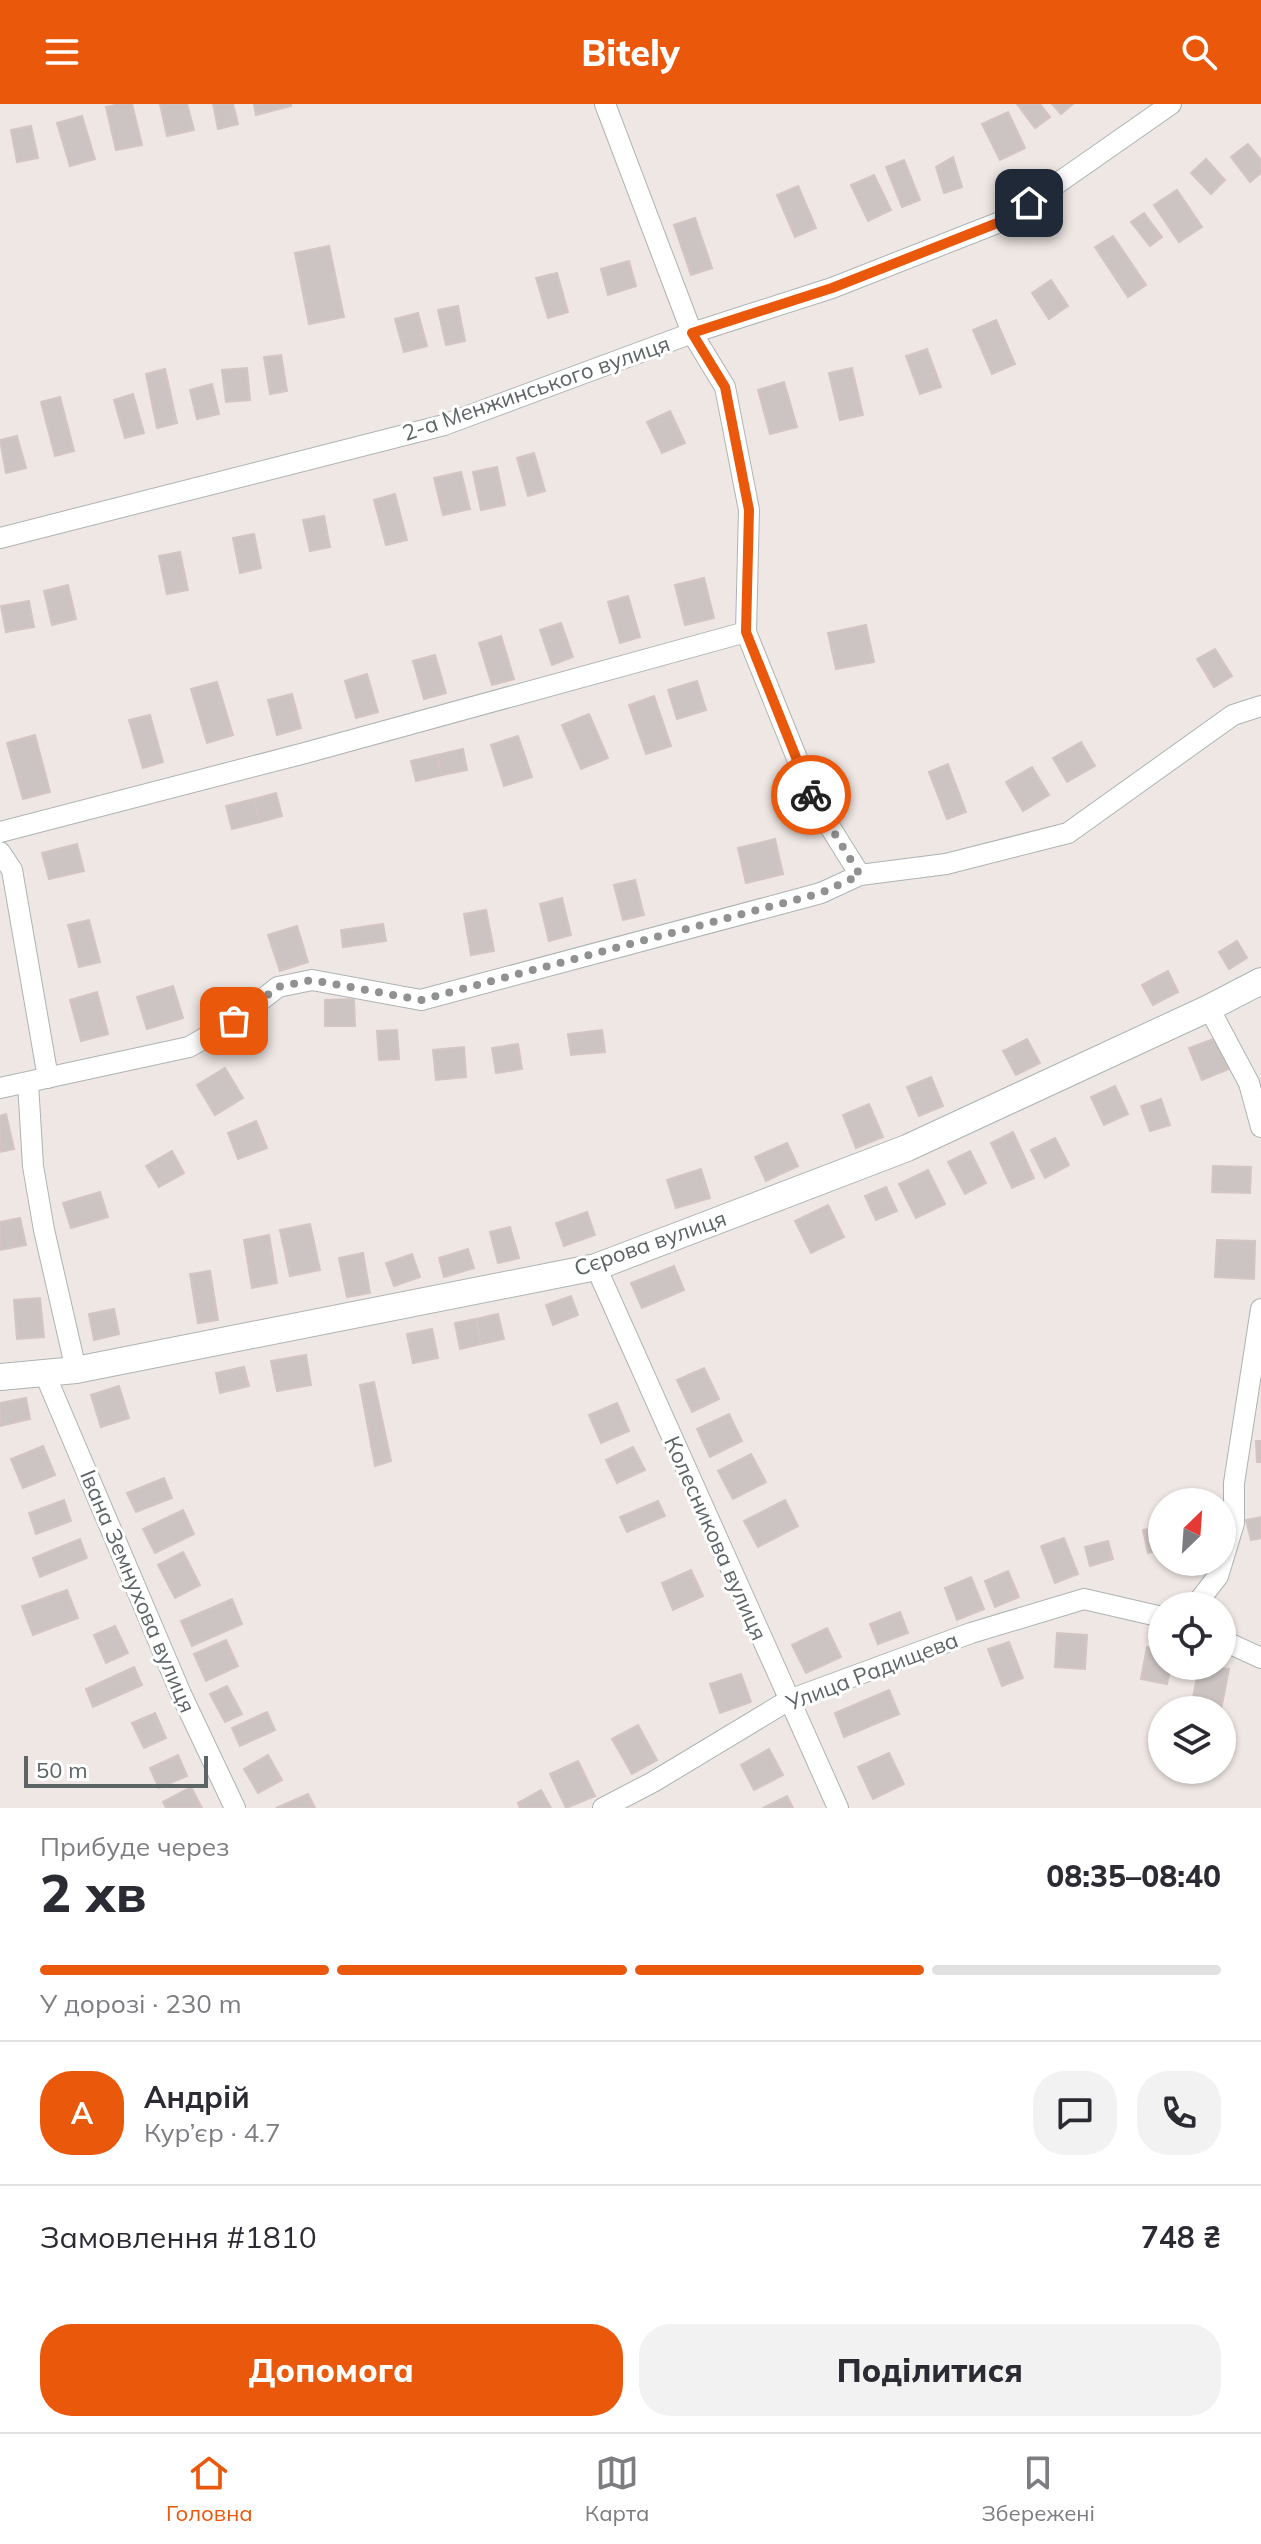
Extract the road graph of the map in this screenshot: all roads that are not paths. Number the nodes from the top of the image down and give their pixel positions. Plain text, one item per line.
1 (605, 104) edge
2 (1171, 104) edge
3 (692, 333) junction
4 (0, 538) edge
5 (746, 632) junction
6 (1261, 706) edge
7 (0, 832) edge
8 (0, 852) edge
9 (860, 875) junction
10 (1261, 981) edge
11 (1209, 1008) junction
12 (48, 1078) junction
13 (28, 1083) junction
14 (0, 1088) edge
15 (1261, 1127) edge
16 (596, 1267) junction
17 (1261, 1309) edge
18 (76, 1370) junction
19 (44, 1372) junction
20 (0, 1377) edge
21 (1206, 1592) edge
22 (1148, 1614) edge
23 (1236, 1646) edge
24 (1261, 1658) edge
25 (789, 1700) junction
26 (235, 1808) edge
27 (603, 1808) edge
28 (838, 1808) edge

1 - 3 street
2 - 3 street, 2-а Менжинського вулиця
3 - 4 street, 2-а Менжинського вулиця
3 - 5 street
5 - 7 street
5 - 9 street
6 - 9 street
8 - 12 street
9 - 12 street
10 - 11 street, Сєрова вулиця
11 - 15 street
11 - 16 street, Сєрова вулиця
12 - 13 street
13 - 14 street
13 - 18 street
16 - 18 street, Сєрова вулиця
16 - 25 street, Колесникова вулиця
17 - 21 street
18 - 19 street, Сєрова вулиця
19 - 20 street, Сєрова вулиця
19 - 26 street, Івана Земнухова вулиця
22 - 25 street, Улица Радищева
23 - 24 street
25 - 27 street, Улица Радищева
25 - 28 street, Колесникова вулиця

